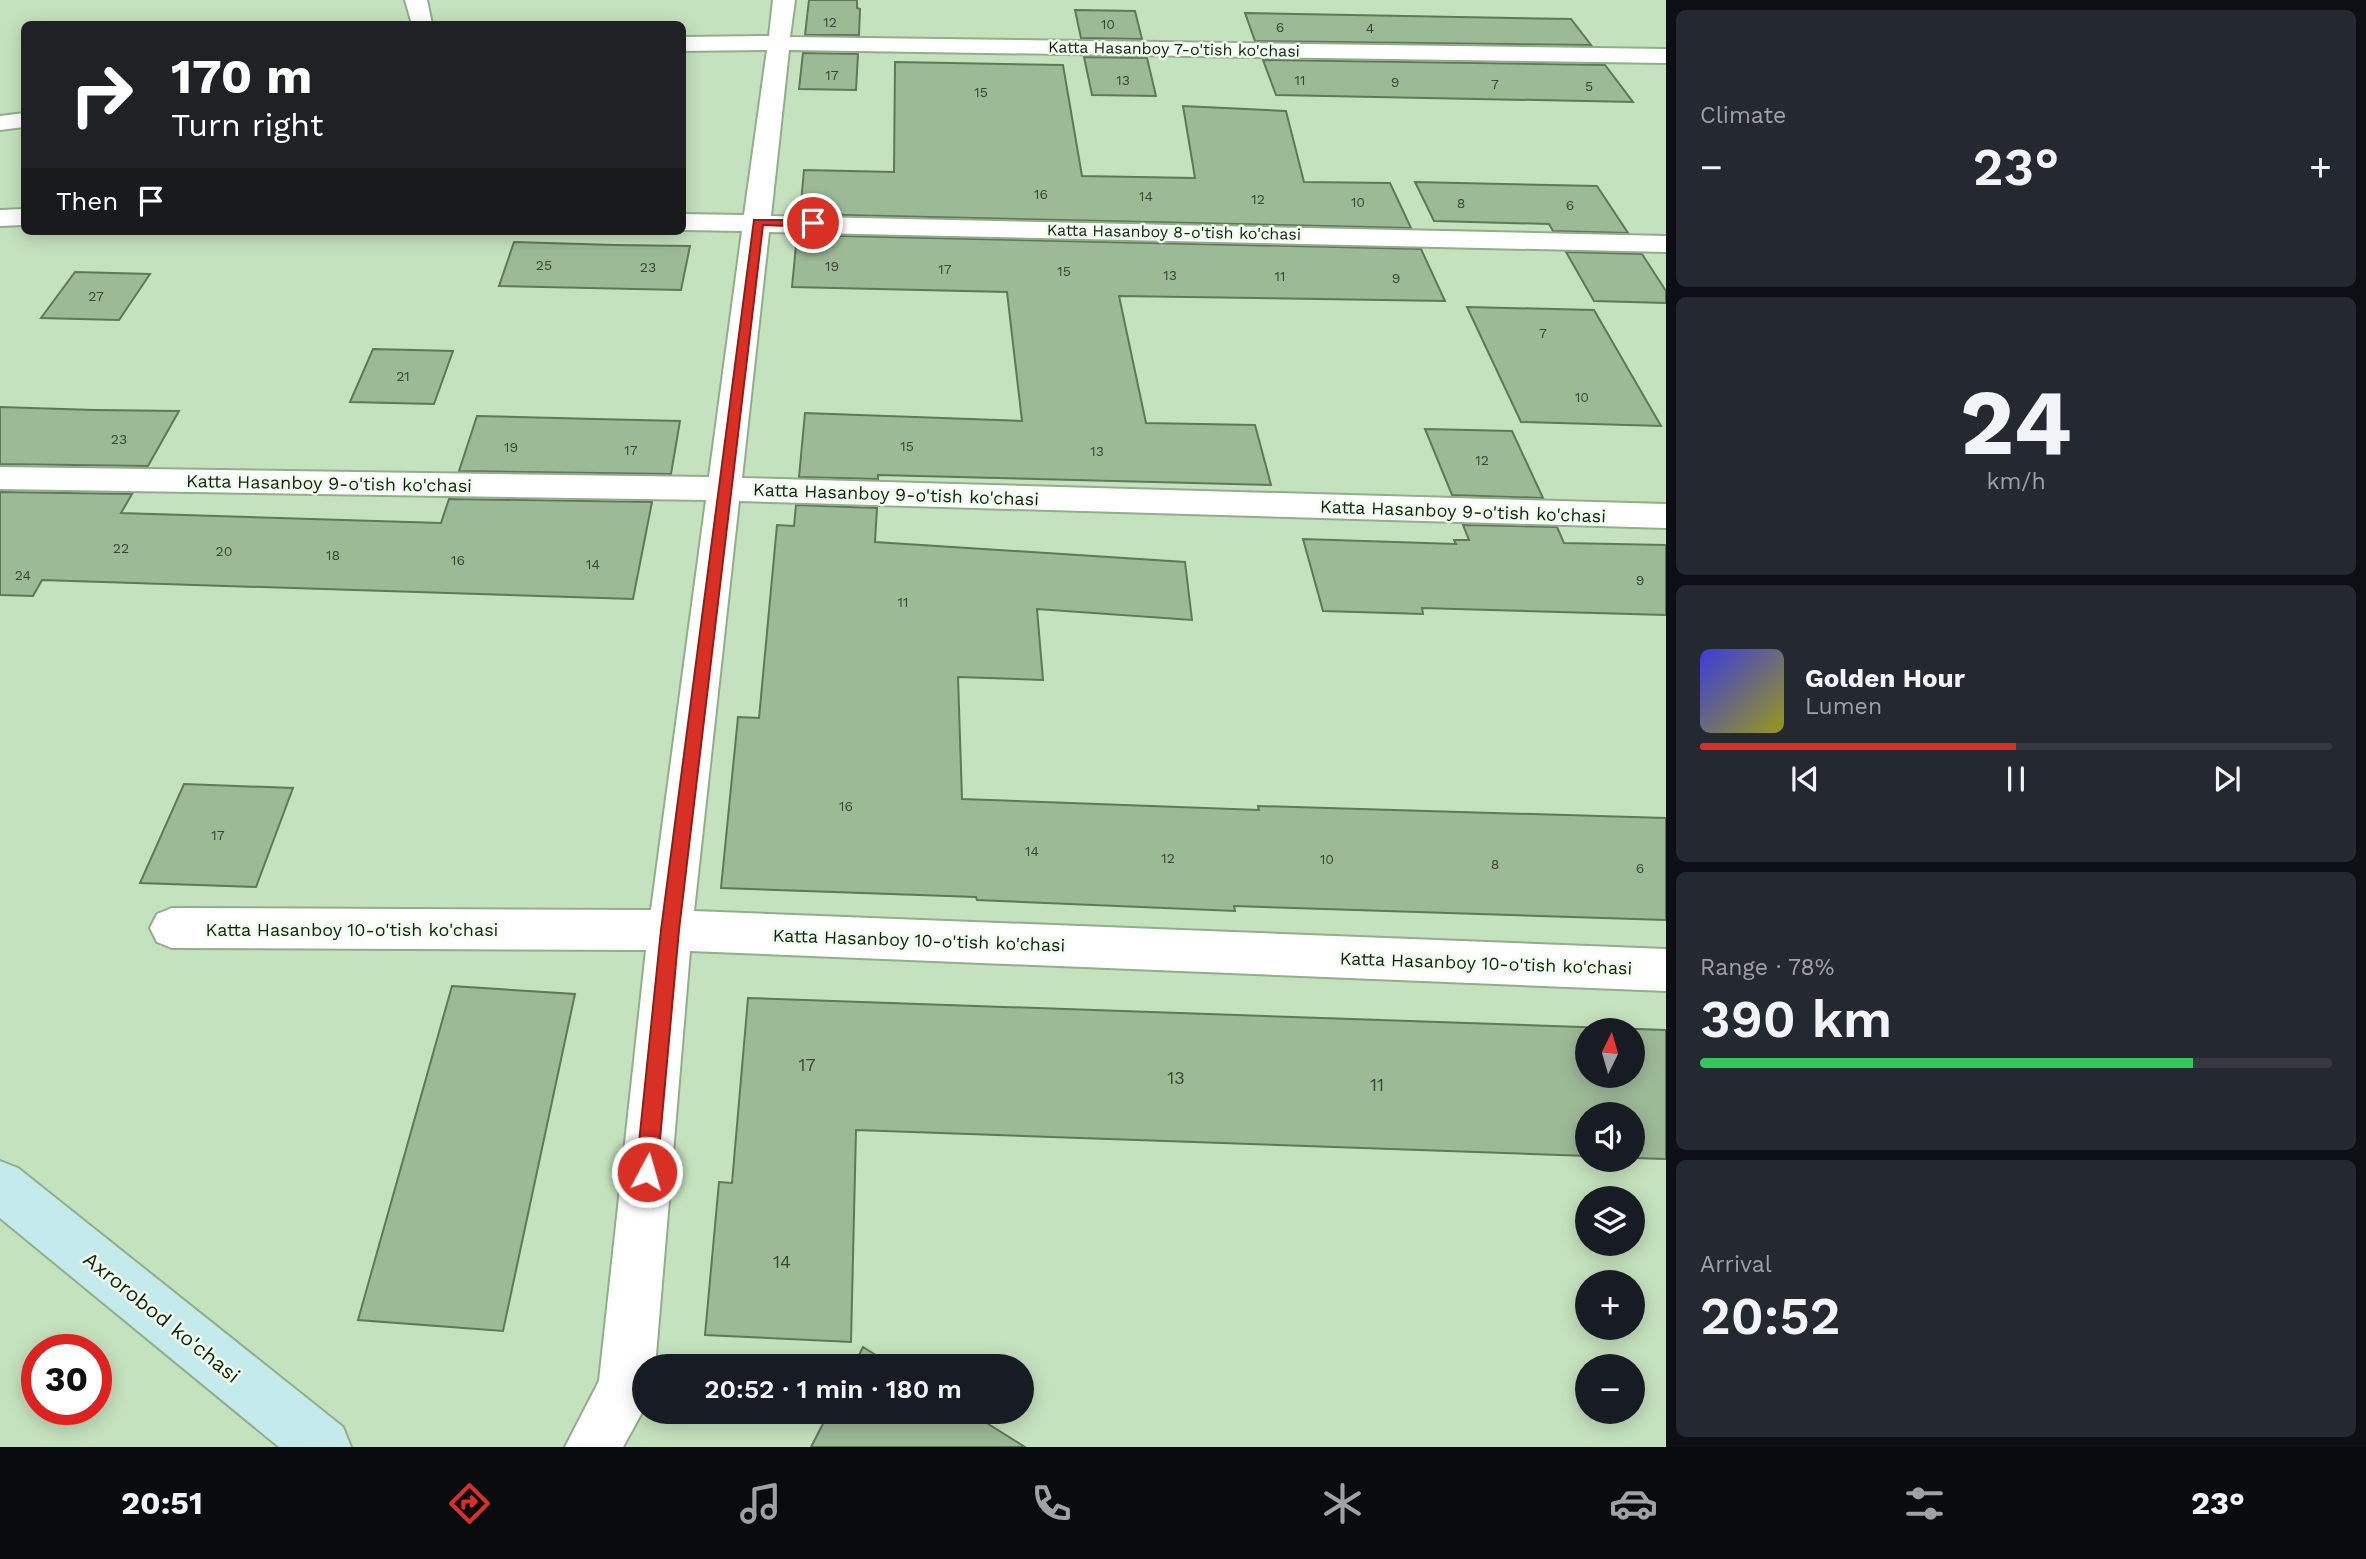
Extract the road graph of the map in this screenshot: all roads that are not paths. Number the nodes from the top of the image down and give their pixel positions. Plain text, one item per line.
1 (416, 0) edge
2 (785, 0) edge
3 (421, 21) edge
4 (780, 43) junction
5 (686, 44) edge
6 (1666, 56) edge
7 (21, 120) edge
8 (0, 123) edge
9 (21, 217) edge
10 (0, 218) edge
11 (686, 222) edge
12 (758, 222) junction
13 (1666, 244) edge
14 (0, 478) edge
15 (724, 489) junction
16 (1666, 516) edge
17 (172, 928) dead end
18 (670, 930) junction
19 (1666, 970) edge
20 (0, 1186) edge
21 (300, 1440) edge
22 (593, 1447) edge

1 - 3 street
2 - 4 street
4 - 5 street, Katta Hasanboy 7-o'tish ko'chasi
4 - 6 street, Katta Hasanboy 7-o'tish ko'chasi
4 - 12 street
7 - 8 street
9 - 10 street
11 - 12 street, Katta Hasanboy 8-o'tish ko'chasi
12 - 13 street, Katta Hasanboy 8-o'tish ko'chasi
12 - 15 street
14 - 15 street, Katta Hasanboy 9-o'tish ko'chasi
15 - 16 street, Katta Hasanboy 9-o'tish ko'chasi
15 - 18 street
17 - 18 street, Katta Hasanboy 10-o'tish ko'chasi
18 - 19 street, Katta Hasanboy 10-o'tish ko'chasi
18 - 22 street
20 - 21 street, Axrorobod ko'chasi

